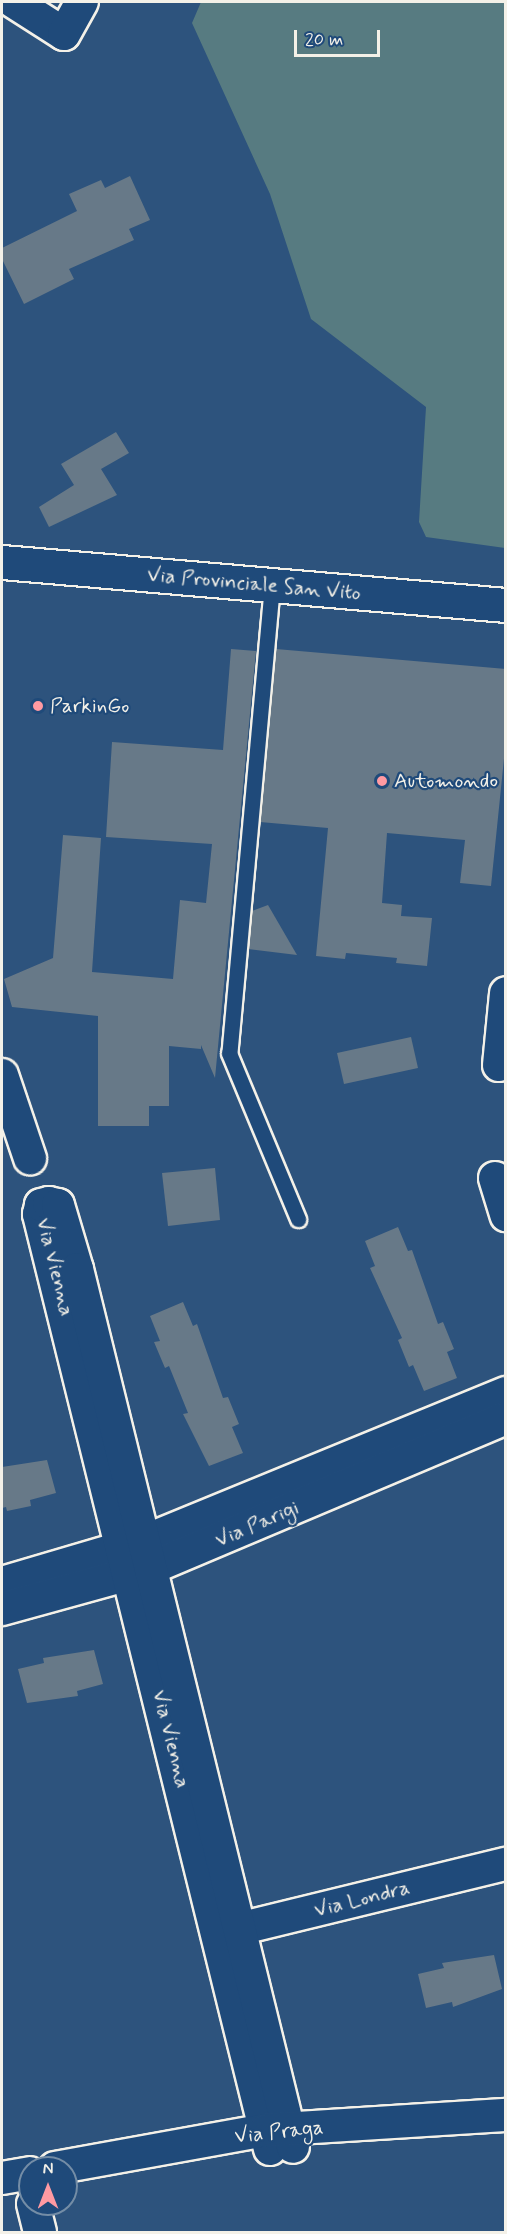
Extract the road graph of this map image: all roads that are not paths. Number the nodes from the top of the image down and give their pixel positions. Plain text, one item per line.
1 (14, 2) edge
2 (82, 2) edge
3 (2, 562) edge
4 (272, 585) junction
5 (506, 605) edge
6 (506, 993) edge
7 (499, 1065) dead end
8 (2, 1075) edge
9 (30, 1158) dead end
10 (495, 1178) dead end
11 (506, 1215) edge
12 (298, 1219) dead end
13 (506, 1393) edge
14 (506, 1418) edge
15 (138, 1558) junction
16 (2, 1583) edge
17 (2, 1609) edge
18 (506, 1864) edge
19 (227, 1932) junction
20 (506, 2115) edge
21 (506, 2134) edge
22 (279, 2139) junction
23 (78, 2165) edge
24 (18, 2175) edge
25 (2, 2178) edge
26 (78, 2181) edge
27 (18, 2193) edge
28 (2, 2196) edge
29 (36, 2216) edge
30 (40, 2232) edge

1 - 2 street
3 - 4 main road, Via Provinciale San Vito
4 - 5 main road, Via Provinciale San Vito
4 - 12 lane
6 - 7 street
8 - 9 street
10 - 11 street
13 - 15 street, Via Parigi
14 - 15 street, Via Parigi
15 - 15 street, Via Vienna
15 - 16 street, Via Parigi
15 - 17 street, Via Parigi
15 - 19 street, Via Vienna
18 - 19 street, Via Londra
19 - 22 street, Via Vienna
20 - 22 street, Via Praga
21 - 22 street, Via Praga
22 - 23 street, Via Praga
22 - 26 street, Via Praga
24 - 25 street
27 - 28 street
29 - 30 street

